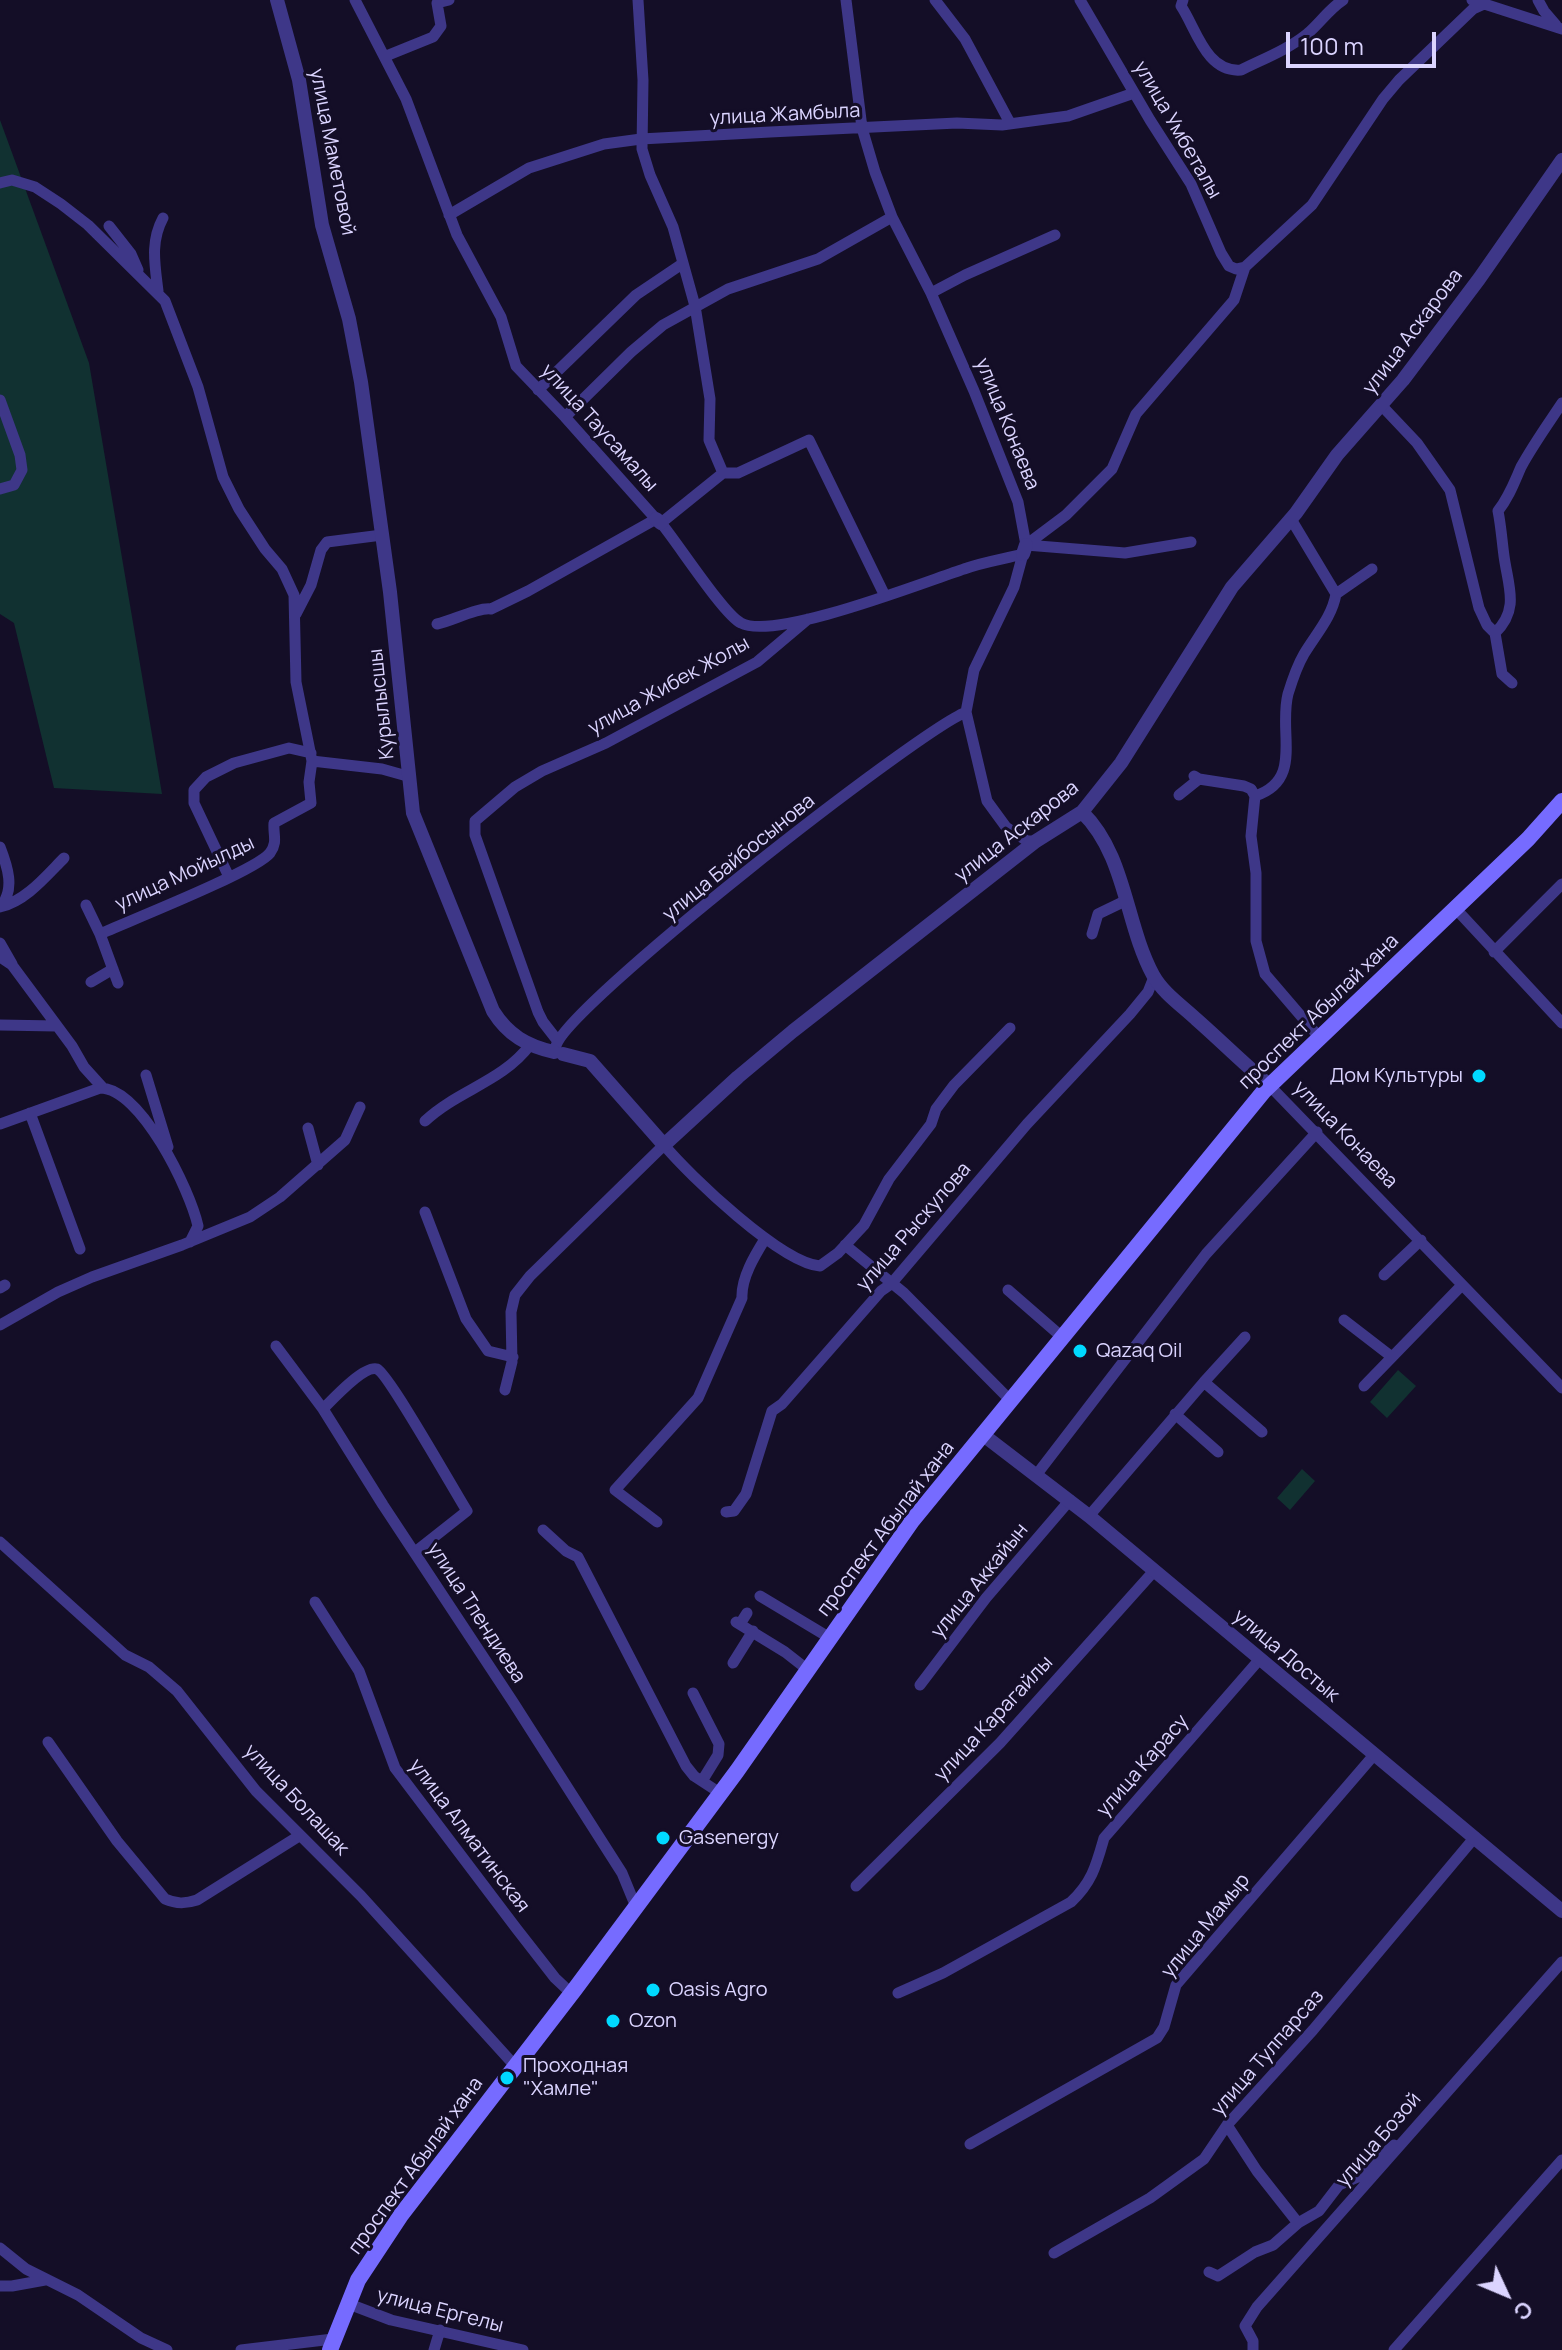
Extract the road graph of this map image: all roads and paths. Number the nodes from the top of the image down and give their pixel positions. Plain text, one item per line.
1 (277, 0) edge
2 (355, 0) edge
3 (449, 0) edge
4 (638, 0) edge
5 (846, 0) edge
6 (935, 0) edge
7 (1080, 0) edge
8 (1183, 0) edge
9 (1343, 0) edge
10 (1472, 0) edge
11 (1538, 0) edge
12 (1484, 4) junction
13 (1560, 27) edge
14 (386, 56) junction
15 (1134, 93) junction
16 (1010, 123) junction
17 (862, 128) junction
18 (641, 139) junction
19 (1562, 160) edge
20 (0, 183) edge
21 (449, 215) junction
22 (892, 217) junction
23 (163, 218) dead end
24 (109, 226) dead end
25 (1055, 235) dead end
26 (682, 264) junction
27 (1245, 267) junction
28 (140, 274) junction
29 (158, 291) junction
30 (931, 293) junction
31 (695, 306) junction
32 (357, 359) joint
33 (538, 390) junction
34 (0, 400) edge
35 (1562, 403) edge
36 (1382, 406) junction
37 (565, 417) junction
38 (723, 473) junction
39 (0, 489) edge
40 (1291, 519) junction
41 (658, 521) junction
42 (382, 535) junction
43 (1191, 542) dead end
44 (1024, 549) junction
45 (1372, 569) dead end
46 (1336, 594) junction
47 (885, 596) junction
48 (295, 616) junction
49 (809, 619) junction
50 (437, 624) dead end
51 (1495, 633) junction
52 (1512, 683) dead end
53 (966, 712) junction
54 (312, 757) junction
55 (407, 776) junction
56 (1179, 795) dead end
57 (1255, 796) junction
58 (1562, 801) edge
59 (1082, 812) junction
60 (1036, 841) junction
61 (0, 847) edge
62 (64, 858) dead end
63 (229, 877) junction
64 (1562, 884) edge
65 (1127, 900) junction
66 (86, 905) dead end
67 (0, 907) edge
68 (1455, 908) junction
69 (100, 934) junction
70 (1092, 934) dead end
71 (0, 943) edge
72 (1494, 952) junction
73 (0, 957) edge
74 (12, 965) junction
75 (113, 969) junction
76 (1154, 977) junction
77 (91, 982) dead end
78 (118, 983) dead end
79 (1562, 1023) edge
80 (0, 1025) edge
81 (56, 1026) junction
82 (1010, 1028) dead end
83 (1319, 1037) junction
84 (530, 1045) junction
85 (558, 1048) junction
86 (146, 1075) dead end
87 (1269, 1085) junction
88 (103, 1088) junction
89 (360, 1107) dead end
90 (30, 1113) junction
91 (425, 1121) dead end
92 (0, 1124) edge
93 (308, 1128) dead end
94 (1317, 1132) junction
95 (664, 1145) junction
96 (171, 1158) junction
97 (318, 1165) junction
98 (425, 1212) dead end
99 (765, 1239) junction
100 (1421, 1240) junction
101 (189, 1242) junction
102 (845, 1245) junction
103 (80, 1249) dead end
104 (1384, 1275) dead end
105 (891, 1284) junction
106 (1462, 1285) junction
107 (1008, 1290) dead end
108 (1344, 1320) dead end
109 (0, 1325) edge
110 (1062, 1337) junction
111 (1245, 1337) dead end
112 (276, 1346) dead end
113 (513, 1357) junction
114 (1392, 1357) junction
115 (1204, 1382) junction
116 (1364, 1386) dead end
117 (1562, 1388) edge
118 (505, 1390) dead end
119 (1010, 1400) junction
120 (323, 1409) junction
121 (1175, 1414) junction
122 (1262, 1432) dead end
123 (982, 1434) junction
124 (1218, 1452) dead end
125 (1037, 1474) junction
126 (1070, 1500) junction
127 (726, 1512) dead end
128 (1089, 1516) junction
129 (657, 1522) dead end
130 (543, 1530) dead end
131 (0, 1542) edge
132 (415, 1552) junction
133 (1154, 1571) junction
134 (760, 1596) dead end
135 (315, 1602) dead end
136 (747, 1613) dead end
137 (753, 1631) junction
138 (830, 1638) junction
139 (1259, 1660) junction
140 (733, 1663) dead end
141 (808, 1670) junction
142 (920, 1685) dead end
143 (693, 1693) dead end
144 (48, 1742) dead end
145 (1374, 1755) junction
146 (702, 1781) junction
147 (720, 1793) junction
148 (299, 1836) junction
149 (1475, 1837) junction
150 (856, 1886) dead end
151 (636, 1907) junction
152 (1562, 1911) edge
153 (1562, 1962) edge
154 (898, 1993) dead end
155 (572, 1994) junction
156 (516, 2067) junction
157 (1227, 2125) junction
158 (970, 2144) dead end
159 (1398, 2147) junction
160 (1562, 2160) edge
161 (1298, 2223) junction
162 (0, 2248) edge
163 (1054, 2253) dead end
164 (1209, 2272) dead end
165 (45, 2280) junction
166 (0, 2286) edge
167 (349, 2304) junction
168 (440, 2330) junction
169 (332, 2344) edge
170 (167, 2350) edge
171 (241, 2350) edge
172 (434, 2350) edge
173 (523, 2350) edge
174 (1253, 2350) edge
175 (1394, 2350) edge

1 - 32 street, улица Маметовой
2 - 14 street, улица Таусамалы
3 - 14 street
4 - 18 street
5 - 17 street, улица Конаева
6 - 16 street
7 - 15 street, улица Умбеталы
8 - 9 street
10 - 12 street
11 - 13 street
12 - 13 street
12 - 27 street, улица Жибек Жолы
14 - 21 street, улица Таусамалы
15 - 16 street, улица Жамбыла
15 - 27 street, улица Умбеталы
16 - 17 street, улица Жамбыла
17 - 18 street, улица Жамбыла
17 - 22 street, улица Конаева
18 - 21 street, улица Жамбыла
18 - 26 street
19 - 36 street, улица Аскарова
20 - 28 street
21 - 33 street, улица Таусамалы
22 - 30 street, улица Конаева
22 - 31 street
23 - 29 street
24 - 28 street
25 - 30 street
26 - 31 street
26 - 33 street
27 - 44 street, улица Жибек Жолы
28 - 29 street
29 - 48 street
30 - 44 street, улица Конаева
31 - 37 street
31 - 38 street
32 - 42 street, Курылысшы
33 - 37 street, улица Таусамалы
34 - 39 street
35 - 51 street
36 - 40 street, улица Аскарова
36 - 51 street
37 - 41 street, улица Таусамалы
38 - 41 street
38 - 47 street
40 - 46 street
40 - 59 street, улица Аскарова
41 - 49 street, улица Таусамалы
41 - 50 street
42 - 48 street
42 - 55 street, Курылысшы
43 - 44 street
44 - 47 street, улица Жибек Жолы
44 - 53 street, улица Конаева
45 - 46 street
46 - 57 street
47 - 49 street, улица Жибек Жолы
48 - 54 street
49 - 85 street, улица Жибек Жолы
51 - 52 street
53 - 60 street, улица Конаева
53 - 85 street, улица Байбосынова
54 - 55 street
54 - 63 street, улица Мойылды
54 - 63 street
55 - 84 street, Курылысшы
56 - 57 street
57 - 83 street
58 - 68 main road, проспект Абылай хана
59 - 60 street, улица Аскарова
59 - 65 street, улица Конаева
60 - 95 street, улица Аскарова
61 - 67 street
62 - 67 street
63 - 69 street, улица Мойылды
64 - 72 street
65 - 70 street
65 - 76 street, улица Конаева
66 - 69 street
68 - 72 street
68 - 83 main road, проспект Абылай хана
69 - 75 street, улица Мойылды
71 - 74 street
72 - 79 street
73 - 74 street
74 - 81 street
75 - 77 street
75 - 78 street, улица Мойылды
76 - 87 street, улица Конаева
76 - 105 street, улица Рыскулова
80 - 81 street
81 - 88 street
82 - 102 street
83 - 87 main road, проспект Абылай хана
84 - 85 street
84 - 91 street
85 - 95 street
86 - 96 street
87 - 94 street, улица Конаева
87 - 110 main road, проспект Абылай хана
88 - 90 street
88 - 96 street
89 - 97 street
90 - 92 street
90 - 103 street
93 - 97 street
94 - 100 street, улица Конаева
94 - 125 street
95 - 99 street
95 - 113 street, улица Аскарова
96 - 101 street
97 - 101 street
98 - 113 street
99 - 102 street
99 - 129 street
100 - 104 street
100 - 106 street, улица Конаева
101 - 109 street
102 - 105 street
105 - 119 street
105 - 127 street, улица Рыскулова
106 - 114 street
106 - 117 street, улица Конаева
107 - 110 street
108 - 114 street
110 - 119 main road, проспект Абылай хана
111 - 115 street
112 - 120 street, улица Тлендиева
113 - 118 street, улица Аскарова
114 - 116 street
115 - 121 street
115 - 122 street
119 - 123 main road, проспект Абылай хана
120 - 132 street, улица Тлендиева
120 - 132 street
121 - 124 street
121 - 128 street
123 - 125 street, улица Достык
123 - 138 main road, проспект Абылай хана
125 - 126 street, улица Достык
126 - 128 street, улица Достык
126 - 142 street, улица Аккайын
128 - 133 street, улица Достык
130 - 146 street
131 - 148 street, улица Болашак
132 - 151 street, улица Тлендиева
133 - 139 street, улица Достык
133 - 150 street, улица Карагайлы
134 - 138 street
135 - 155 street, улица Алматинская
136 - 137 street
137 - 140 street
137 - 141 street
138 - 141 main road, проспект Абылай хана
139 - 145 street, улица Достык
139 - 154 street, улица Карасу
141 - 147 main road, проспект Абылай хана
143 - 146 street
144 - 148 street
145 - 149 street, улица Достык
145 - 158 street, улица Мамыр
146 - 147 street
147 - 151 main road, проспект Абылай хана
148 - 156 street, улица Болашак
149 - 152 street, улица Достык
149 - 157 street, улица Тулпарсаз
151 - 155 main road, проспект Абылай хана
153 - 159 street, улица Бозой
155 - 156 main road, проспект Абылай хана
156 - 167 main road, проспект Абылай хана
157 - 161 street
157 - 163 street, улица Тулпарсаз
159 - 161 street
159 - 174 street, улица Бозой
160 - 175 street
161 - 164 street
162 - 165 street
165 - 166 street
165 - 170 street
167 - 168 street, улица Ергелы
167 - 169 main road, проспект Абылай хана
168 - 172 street
168 - 173 street, улица Ергелы
169 - 171 street

